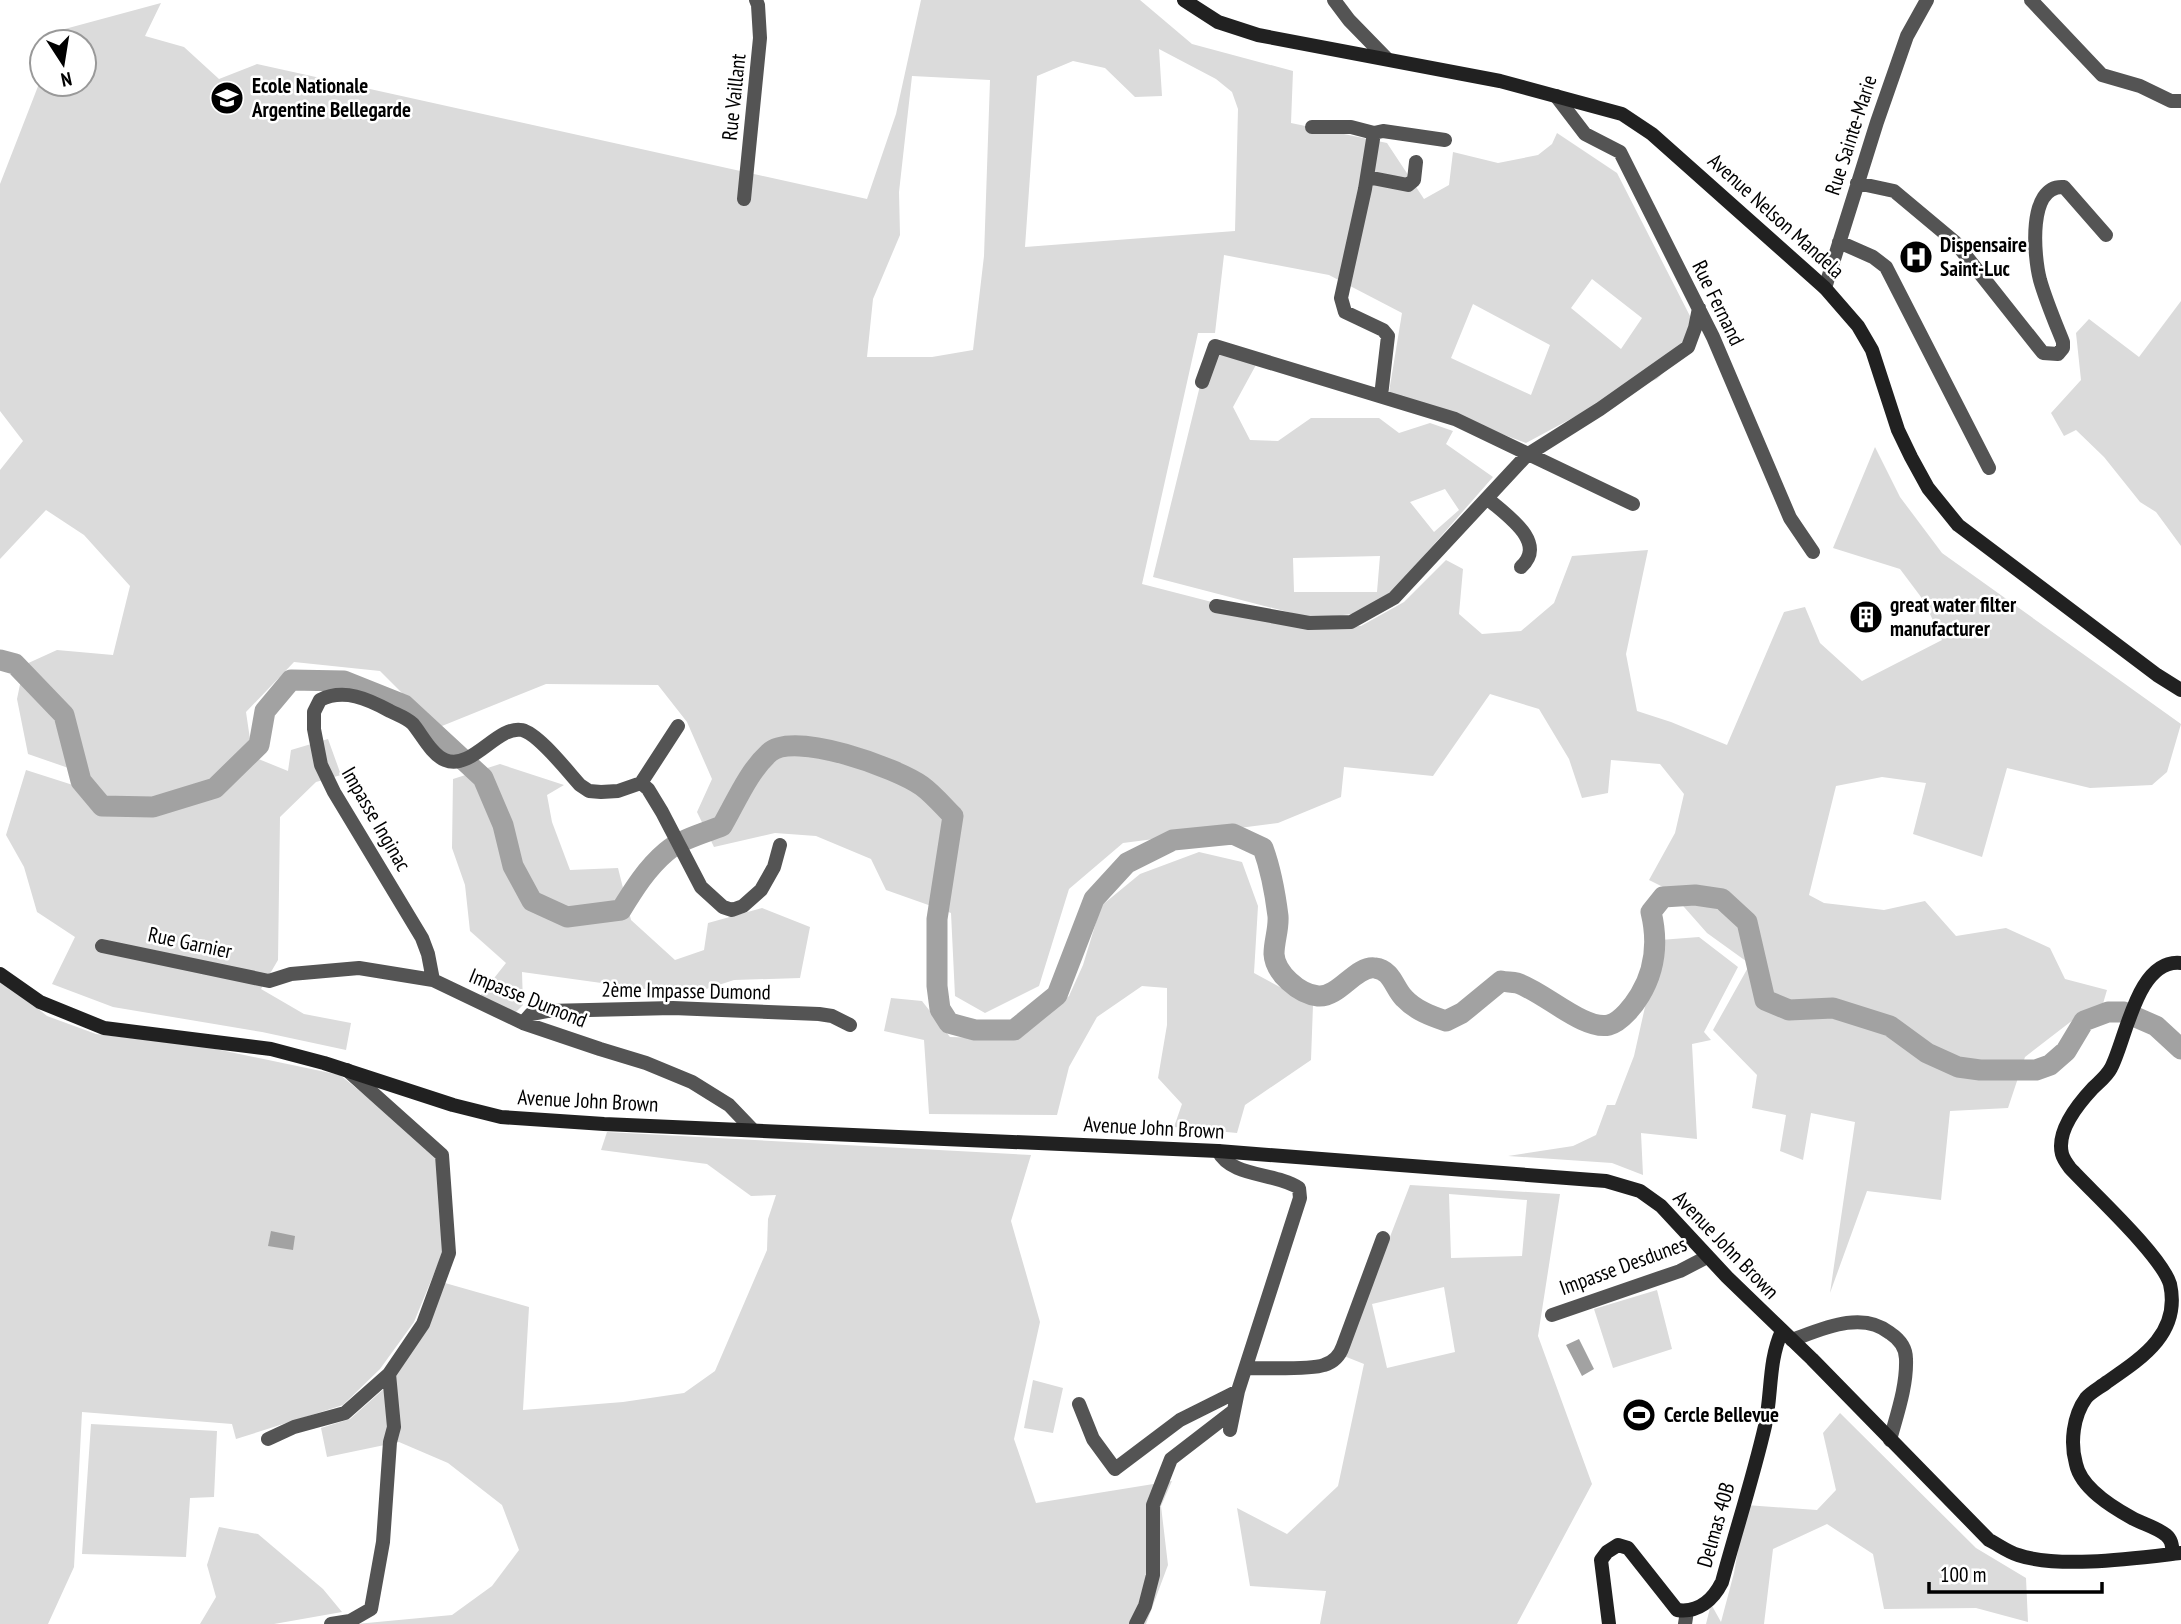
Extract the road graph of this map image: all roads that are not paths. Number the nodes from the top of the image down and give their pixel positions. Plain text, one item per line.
1 (756, 0) edge
2 (1184, 0) edge
3 (1334, 0) edge
4 (1927, 0) edge
5 (2031, 0) edge
6 (1386, 58) junction
7 (1556, 96) junction
8 (2181, 101) edge
9 (1312, 127) dead end
10 (1374, 133) junction
11 (1445, 140) dead end
12 (1416, 162) dead end
13 (1367, 177) junction
14 (1857, 183) junction
15 (744, 198) dead end
16 (2106, 235) dead end
17 (1839, 242) junction
18 (1825, 288) junction
19 (1699, 308) junction
20 (1202, 382) dead end
21 (1381, 396) junction
22 (1527, 455) junction
23 (1989, 468) dead end
24 (1488, 499) junction
25 (1633, 504) dead end
26 (1813, 552) dead end
27 (1521, 567) dead end
28 (1216, 606) dead end
29 (2181, 690) edge
30 (678, 726) dead end
31 (641, 783) junction
32 (780, 845) dead end
33 (102, 946) dead end
34 (2181, 963) edge
35 (0, 973) edge
36 (433, 980) junction
37 (269, 981) joint
38 (523, 1023) junction
39 (850, 1025) dead end
40 (347, 1070) junction
41 (752, 1129) junction
42 (1217, 1151) junction
43 (1382, 1238) dead end
44 (1707, 1257) junction
45 (1552, 1315) dead end
46 (1787, 1336) junction
47 (1245, 1368) junction
48 (388, 1374) junction
49 (1238, 1391) junction
50 (1079, 1404) dead end
51 (1232, 1412) junction
52 (1230, 1430) dead end
53 (268, 1439) dead end
54 (1890, 1440) junction
55 (2177, 1553) edge
56 (1686, 1618) edge
57 (331, 1624) edge
58 (1136, 1624) edge
59 (1609, 1624) edge

1 - 15 street, Rue Vaillant
2 - 6 street, Avenue Nelson Mandela
3 - 6 street
4 - 14 street, Rue Sainte-Marie
5 - 8 street
6 - 7 street, Avenue Nelson Mandela
7 - 18 street, Avenue Nelson Mandela
7 - 19 street, Rue Fernand
9 - 10 street
10 - 11 street
10 - 13 street
12 - 13 street
13 - 21 street
14 - 16 street
14 - 17 street, Rue Sainte-Marie
17 - 18 street, Rue Sainte-Marie
17 - 23 street
18 - 29 street, Avenue Nelson Mandela
19 - 22 street
19 - 26 street, Rue Fernand
20 - 21 street
21 - 22 street
22 - 24 street
22 - 25 street
24 - 27 street
24 - 28 street
30 - 31 street
31 - 32 street
31 - 36 street, Impasse Inginac
33 - 37 street, Rue Garnier
34 - 55 street
35 - 40 street, Avenue John Brown
36 - 37 street, Impasse Dumond
36 - 38 street, Impasse Dumond
38 - 39 street, 2ème Impasse Dumond
38 - 41 street, Impasse Dumond
40 - 41 street, Avenue John Brown
40 - 48 street
41 - 42 street, Avenue John Brown
42 - 44 street, Avenue John Brown
42 - 47 street
43 - 47 street
44 - 45 street, Impasse Desdunes
44 - 46 street, Avenue John Brown
46 - 54 street, Avenue John Brown
46 - 54 street
46 - 56 street, Delmas 40B
47 - 49 street
48 - 53 street
48 - 57 street
49 - 50 street
49 - 51 street
51 - 52 street
51 - 58 street
54 - 55 street, Avenue John Brown
56 - 59 street, Delmas 40B

